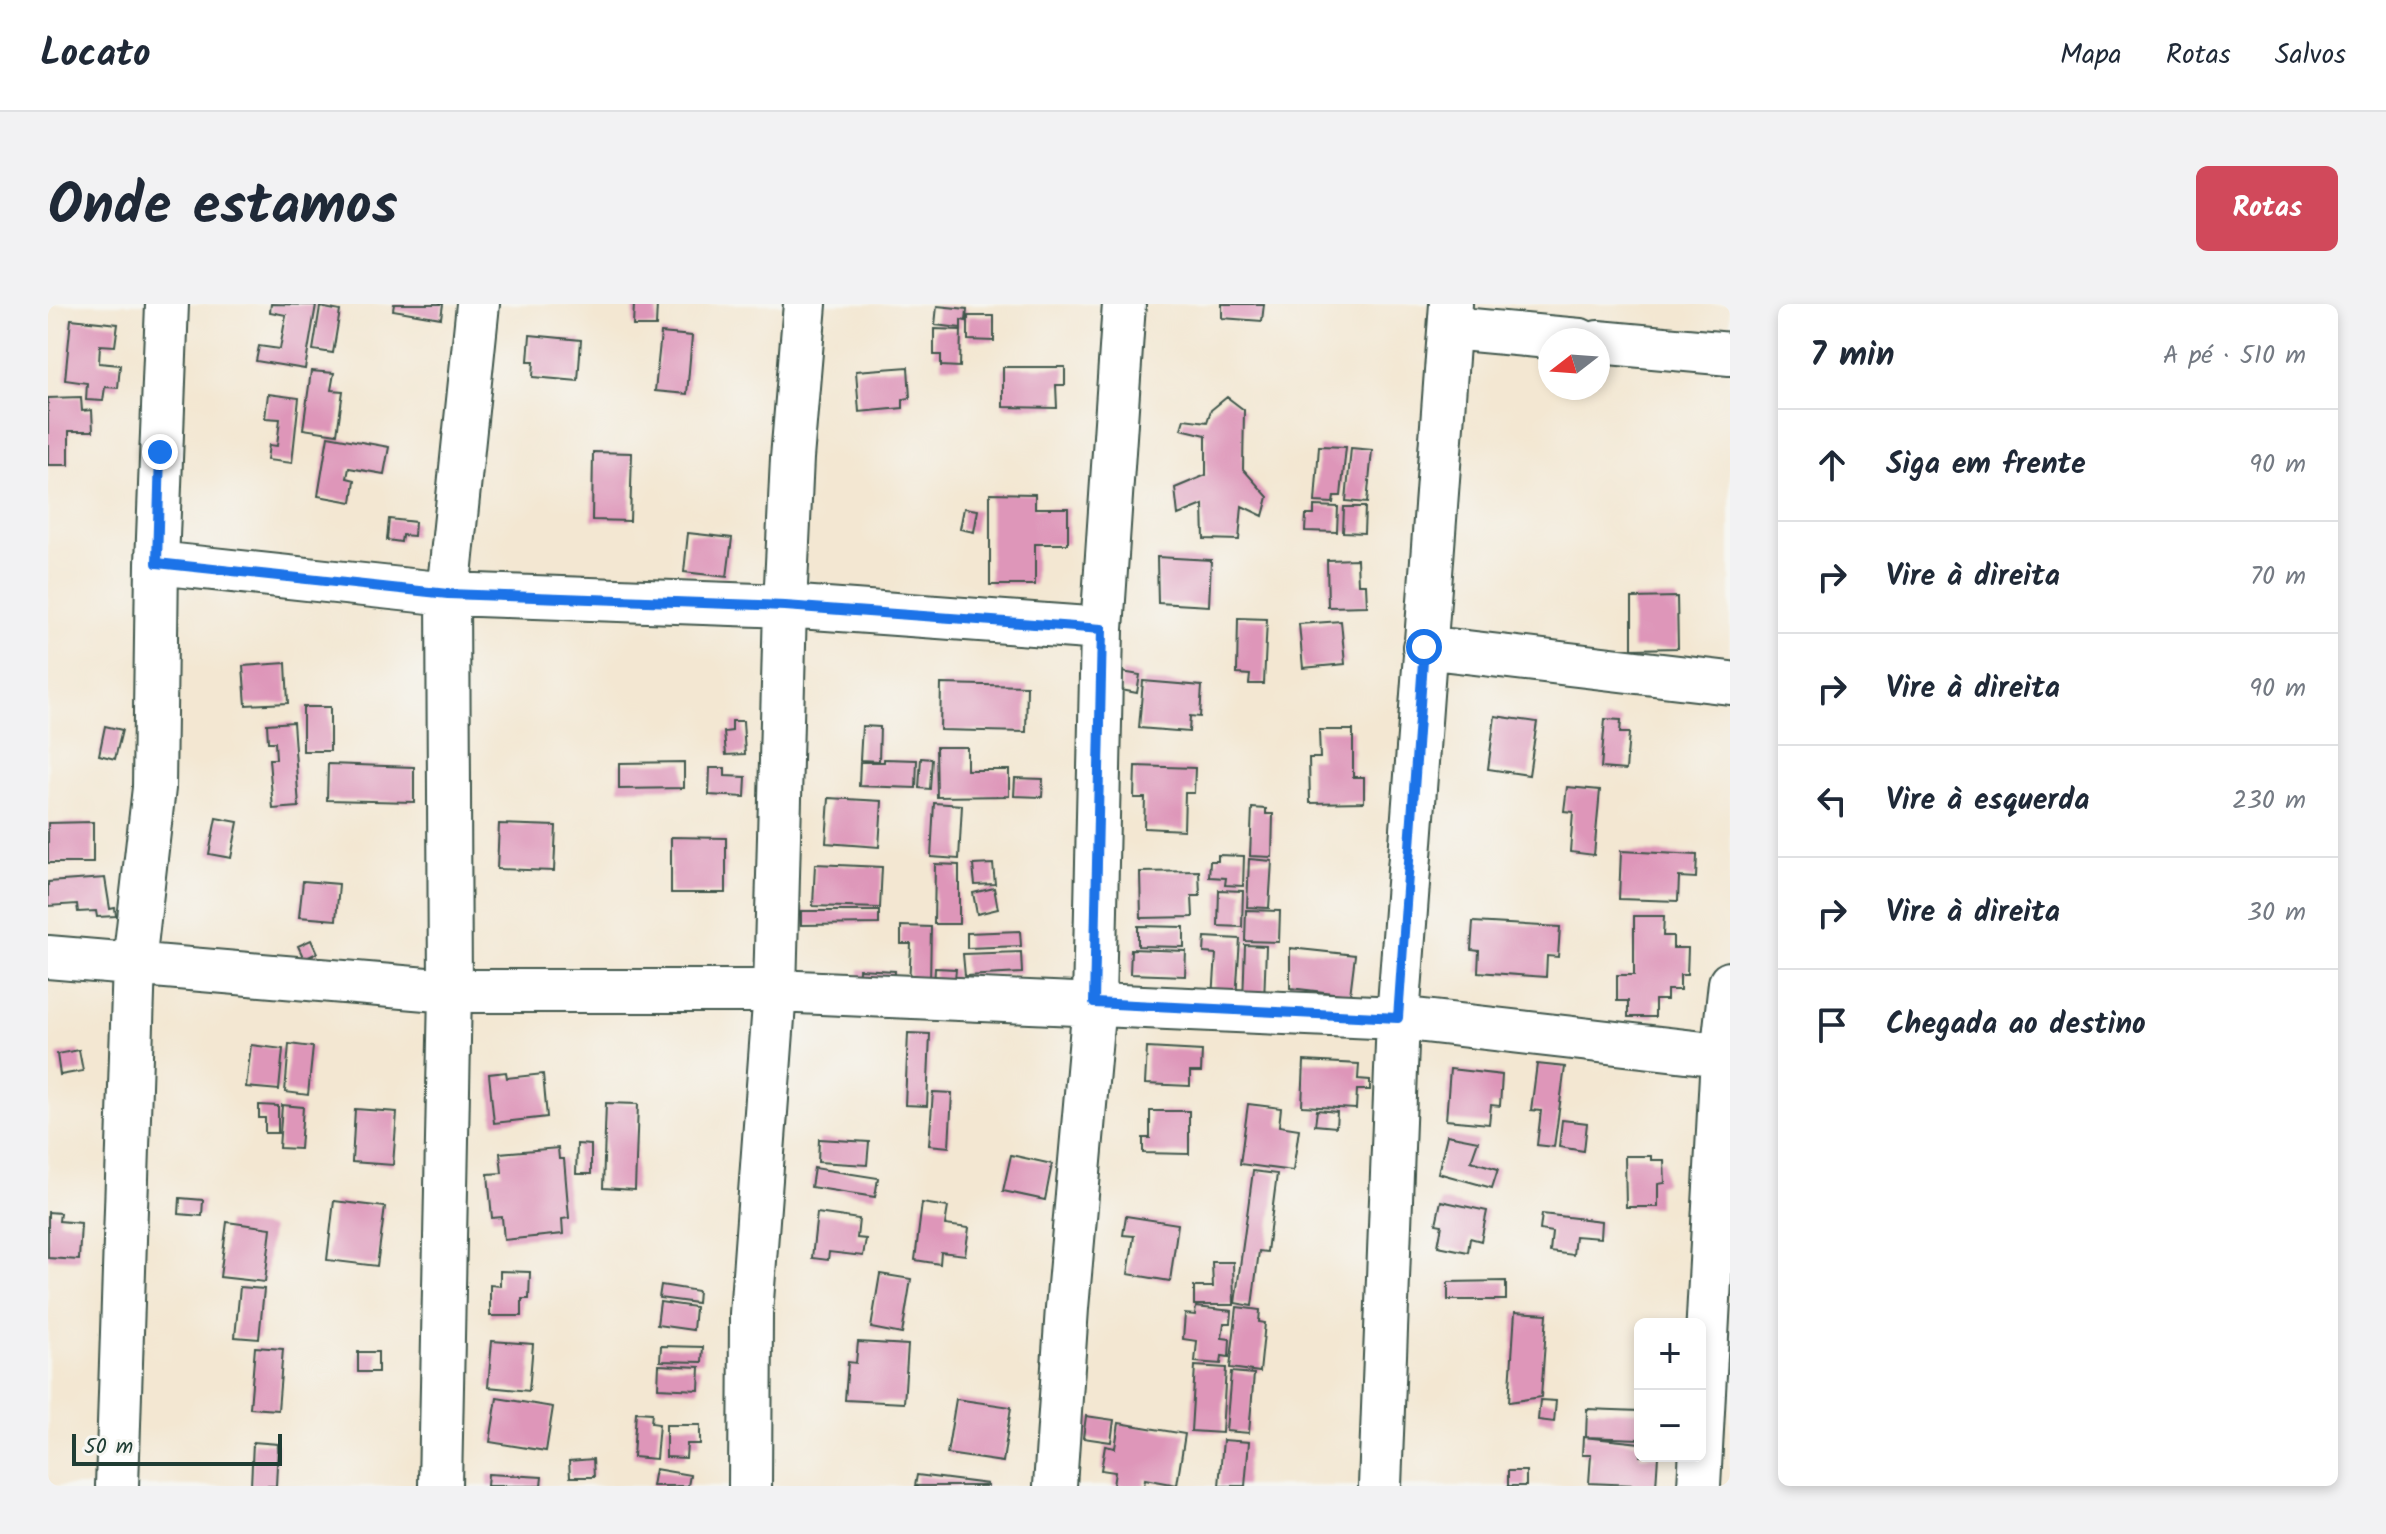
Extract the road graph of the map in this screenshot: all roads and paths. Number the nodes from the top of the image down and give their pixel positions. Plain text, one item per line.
1 (167, 304) edge
2 (478, 304) edge
3 (805, 304) edge
4 (1124, 304) edge
5 (1450, 316) edge
6 (1538, 332) edge
7 (1610, 343) edge
8 (1730, 354) edge
9 (157, 563) junction
10 (448, 594) junction
11 (785, 606) junction
12 (1102, 629) junction
13 (1424, 647) junction
14 (1730, 683) edge
15 (48, 957) edge
16 (134, 963) junction
17 (1730, 983) edge
18 (450, 991) junction
19 (775, 991) junction
20 (1094, 1003) junction
21 (1398, 1018) junction
22 (1726, 1056) edge
23 (117, 1486) edge
24 (440, 1486) edge
25 (750, 1486) edge
26 (1055, 1486) edge
27 (1380, 1486) edge
28 (1699, 1486) edge

1 - 9 street
2 - 10 street
3 - 11 street
4 - 12 street
5 - 6 street
5 - 13 street
7 - 8 street
9 - 10 street
9 - 16 street
10 - 11 street
10 - 18 street
11 - 12 street
11 - 19 street
12 - 20 street
13 - 14 street
13 - 21 street
15 - 16 street
16 - 18 street
16 - 23 street
17 - 22 street
18 - 19 street
18 - 24 street
19 - 20 street
19 - 25 street
20 - 21 street
20 - 26 street
21 - 22 street
21 - 27 street
22 - 28 street

